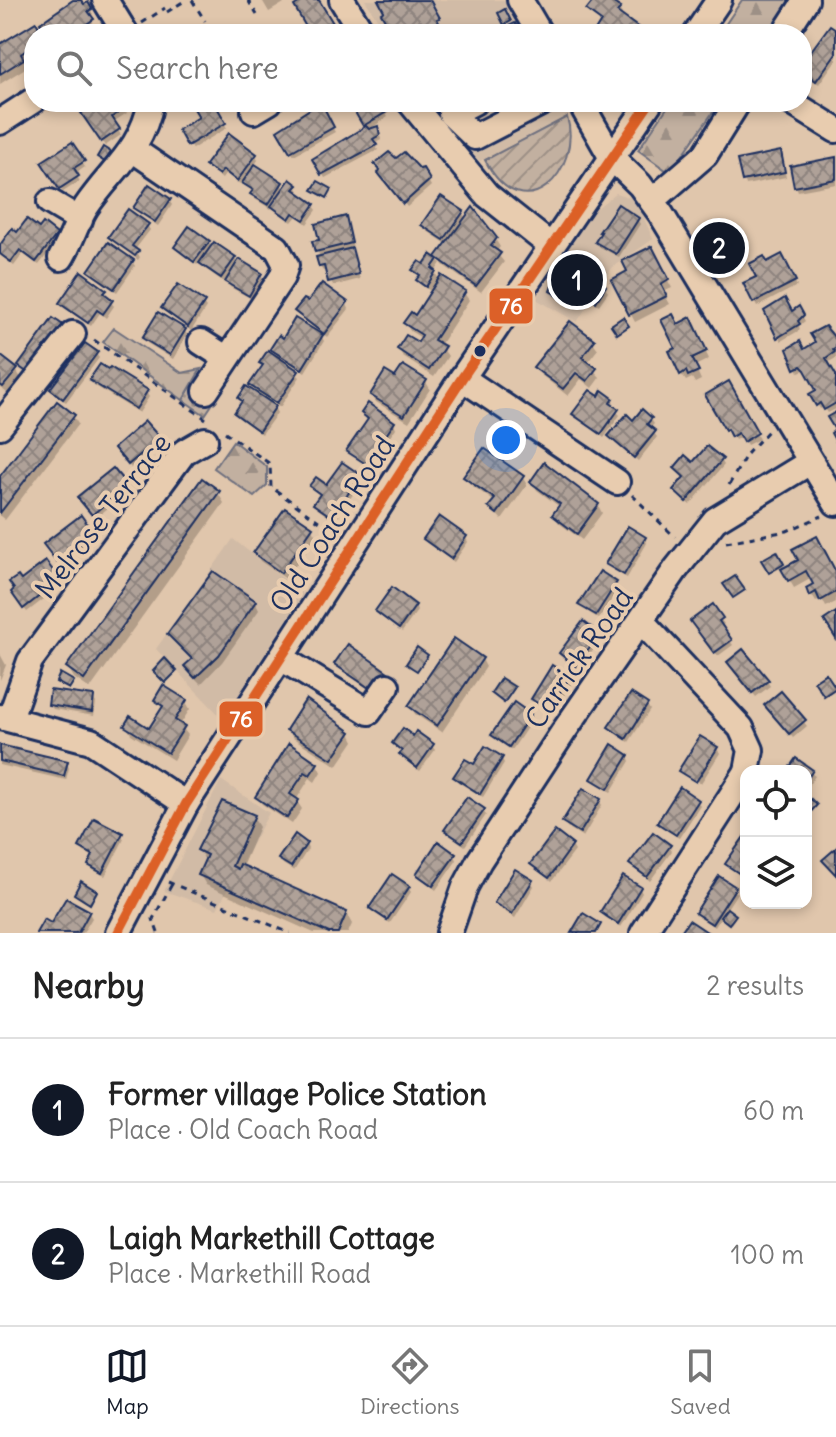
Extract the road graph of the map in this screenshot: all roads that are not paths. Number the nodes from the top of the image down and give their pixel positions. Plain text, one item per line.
1 (105, 0) edge
2 (342, 0) edge
3 (520, 0) edge
4 (719, 0) edge
5 (806, 0) edge
6 (119, 24) edge
7 (357, 24) edge
8 (534, 24) edge
9 (703, 24) edge
10 (790, 24) edge
11 (24, 106) edge
12 (149, 112) edge
13 (418, 112) edge
14 (455, 112) edge
15 (524, 112) edge
16 (586, 112) edge
17 (643, 112) edge
18 (732, 112) edge
19 (807, 112) edge
20 (0, 122) edge
21 (836, 130) edge
22 (132, 149) junction
23 (612, 158) junction
24 (652, 201) junction
25 (50, 202) dead end
26 (80, 220) junction
27 (551, 246) junction
28 (61, 258) dead end
29 (80, 335) road end
30 (201, 342) dead end
31 (226, 358) junction
32 (462, 378) junction
33 (202, 402) road end
34 (0, 427) edge
35 (205, 440) dead end
36 (810, 462) junction
37 (617, 482) road end
38 (829, 510) edge
39 (642, 622) junction
40 (281, 658) junction
41 (387, 686) dead end
42 (5, 718) edge
43 (748, 765) edge
44 (740, 783) edge
45 (186, 804) junction
46 (121, 932) edge
47 (449, 933) edge
48 (643, 933) edge

1 - 6 street
2 - 7 street
3 - 8 street
4 - 9 street
5 - 10 street
11 - 20 street
12 - 22 street
13 - 27 street
14 - 15 street
16 - 23 street
17 - 23 street, Old Coach Road
18 - 24 street
19 - 21 street
22 - 26 street
22 - 31 street
23 - 24 street
23 - 27 street, Old Coach Road
24 - 36 street
25 - 26 street
26 - 28 street
27 - 32 street, Old Coach Road
29 - 34 street
30 - 31 street
31 - 33 street
32 - 37 street
32 - 40 street, Old Coach Road
35 - 42 street, Melrose Terrace
36 - 38 street
36 - 39 street, Carrick Road
39 - 43 street
39 - 47 street, Carrick Road
40 - 41 street
40 - 45 street, Old Coach Road
42 - 45 street
44 - 48 street
45 - 46 street, Old Coach Road

